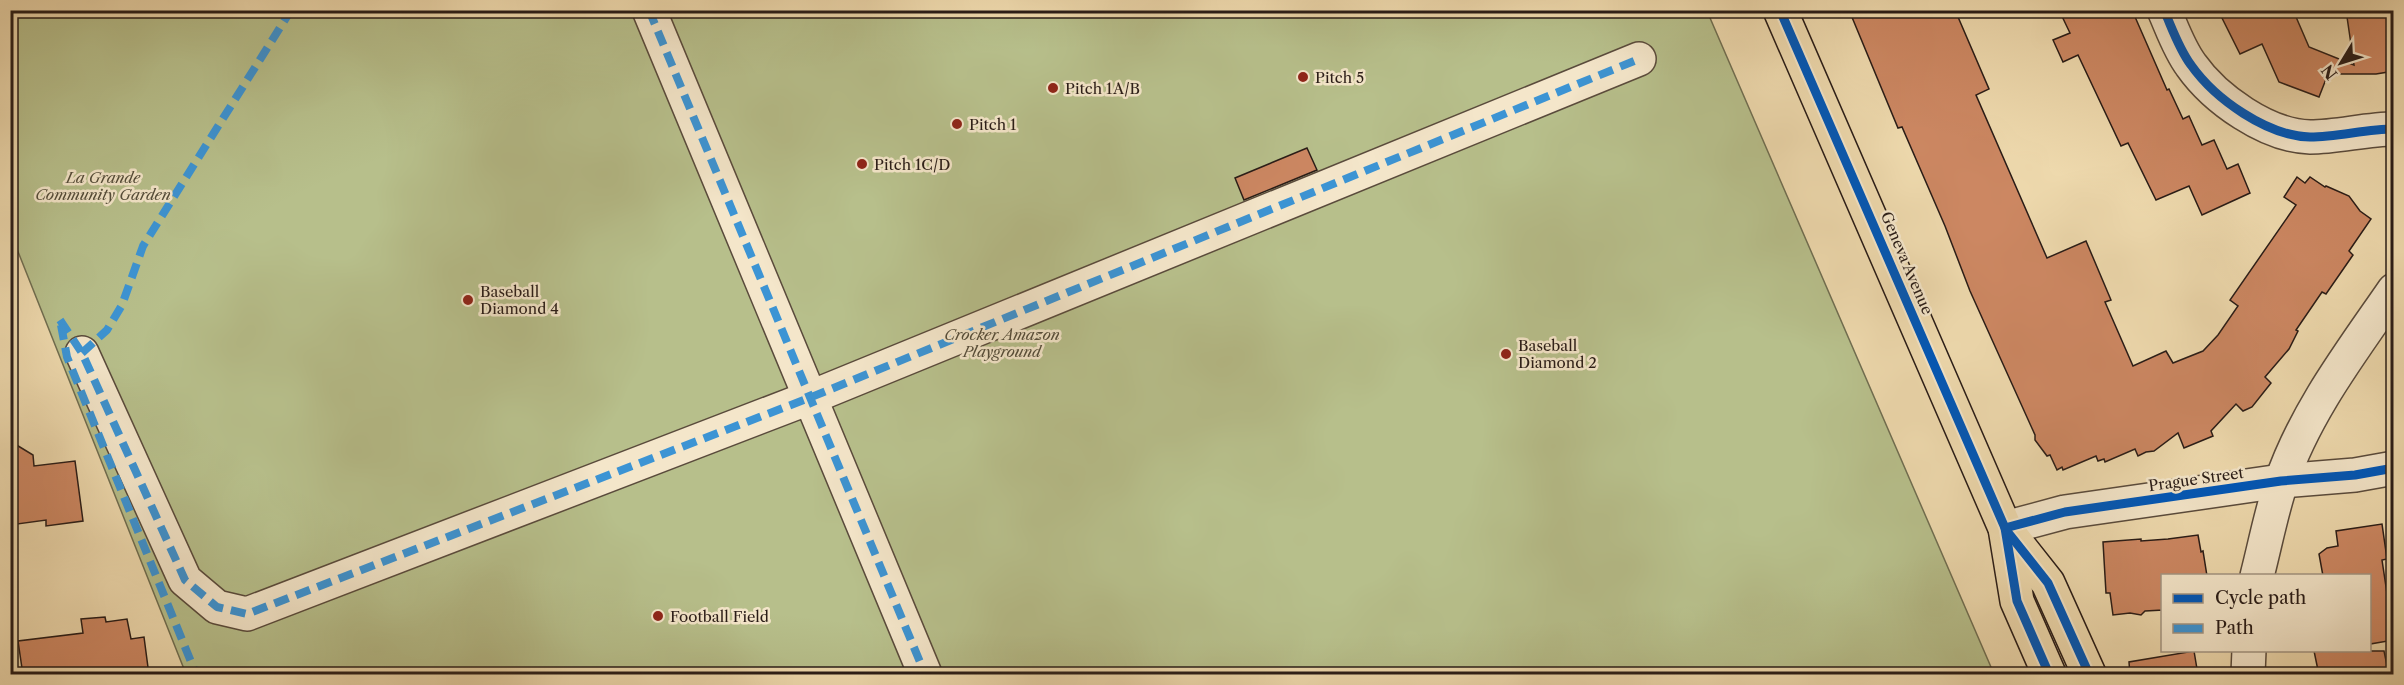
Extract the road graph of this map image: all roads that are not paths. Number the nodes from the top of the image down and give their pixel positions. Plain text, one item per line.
1 (650, 10) edge
2 (1780, 10) edge
3 (2164, 10) edge
4 (1639, 59) dead end
5 (2394, 129) edge
6 (2394, 290) edge
7 (82, 353) dead end
8 (808, 398) junction
9 (2394, 468) edge
10 (2282, 481) junction
11 (2005, 528) junction
12 (2258, 574) edge
13 (2249, 652) edge
14 (925, 675) edge
15 (2049, 675) edge
16 (2089, 675) edge
17 (2248, 675) edge

1 - 8 street
2 - 11 main road, Geneva Avenue
3 - 5 street
4 - 8 street
6 - 10 street
7 - 8 street
8 - 14 street
9 - 10 street, Prague Street
10 - 11 street, Prague Street
10 - 12 street
11 - 15 main road, Geneva Avenue
11 - 16 main road, Geneva Avenue
13 - 17 street

